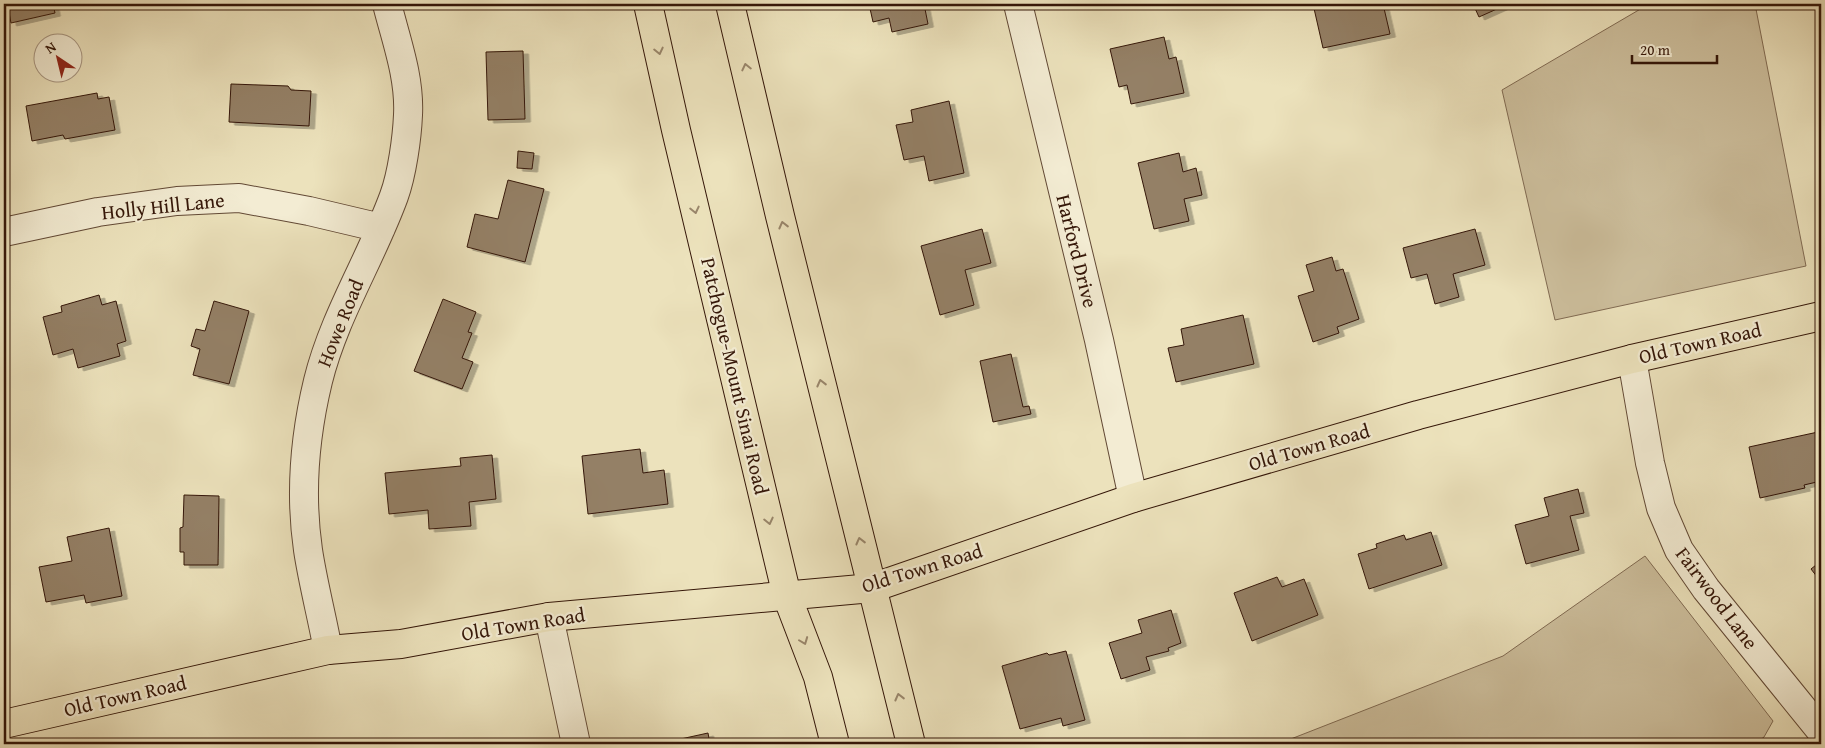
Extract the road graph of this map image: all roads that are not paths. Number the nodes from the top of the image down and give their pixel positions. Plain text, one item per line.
1 (387, 4) edge
2 (648, 4) edge
3 (730, 4) edge
4 (1018, 4) edge
5 (381, 228) junction
6 (4, 232) edge
7 (1821, 316) edge
8 (1632, 358) junction
9 (1133, 498) junction
10 (872, 588) junction
11 (787, 596) junction
12 (549, 617) junction
13 (328, 650) junction
14 (4, 724) edge
15 (1821, 730) edge
16 (576, 744) edge
17 (835, 744) edge
18 (911, 744) edge

1 - 5 street, Howe Road
2 -> 11 main road, Patchogue-Mount Sinai Road
10 -> 3 main road
4 - 9 street, Harford Drive
5 - 6 street, Holly Hill Lane
5 - 13 street, Howe Road
7 - 8 main road, Old Town Road
8 - 9 main road, Old Town Road
8 - 15 street, Fairwood Lane
9 - 10 main road, Old Town Road
10 - 11 main road, Old Town Road
18 -> 10 main road
11 - 12 main road, Old Town Road
11 -> 17 main road, Patchogue-Mount Sinai Road
12 - 13 main road, Old Town Road
12 - 16 street
13 - 14 main road, Old Town Road

